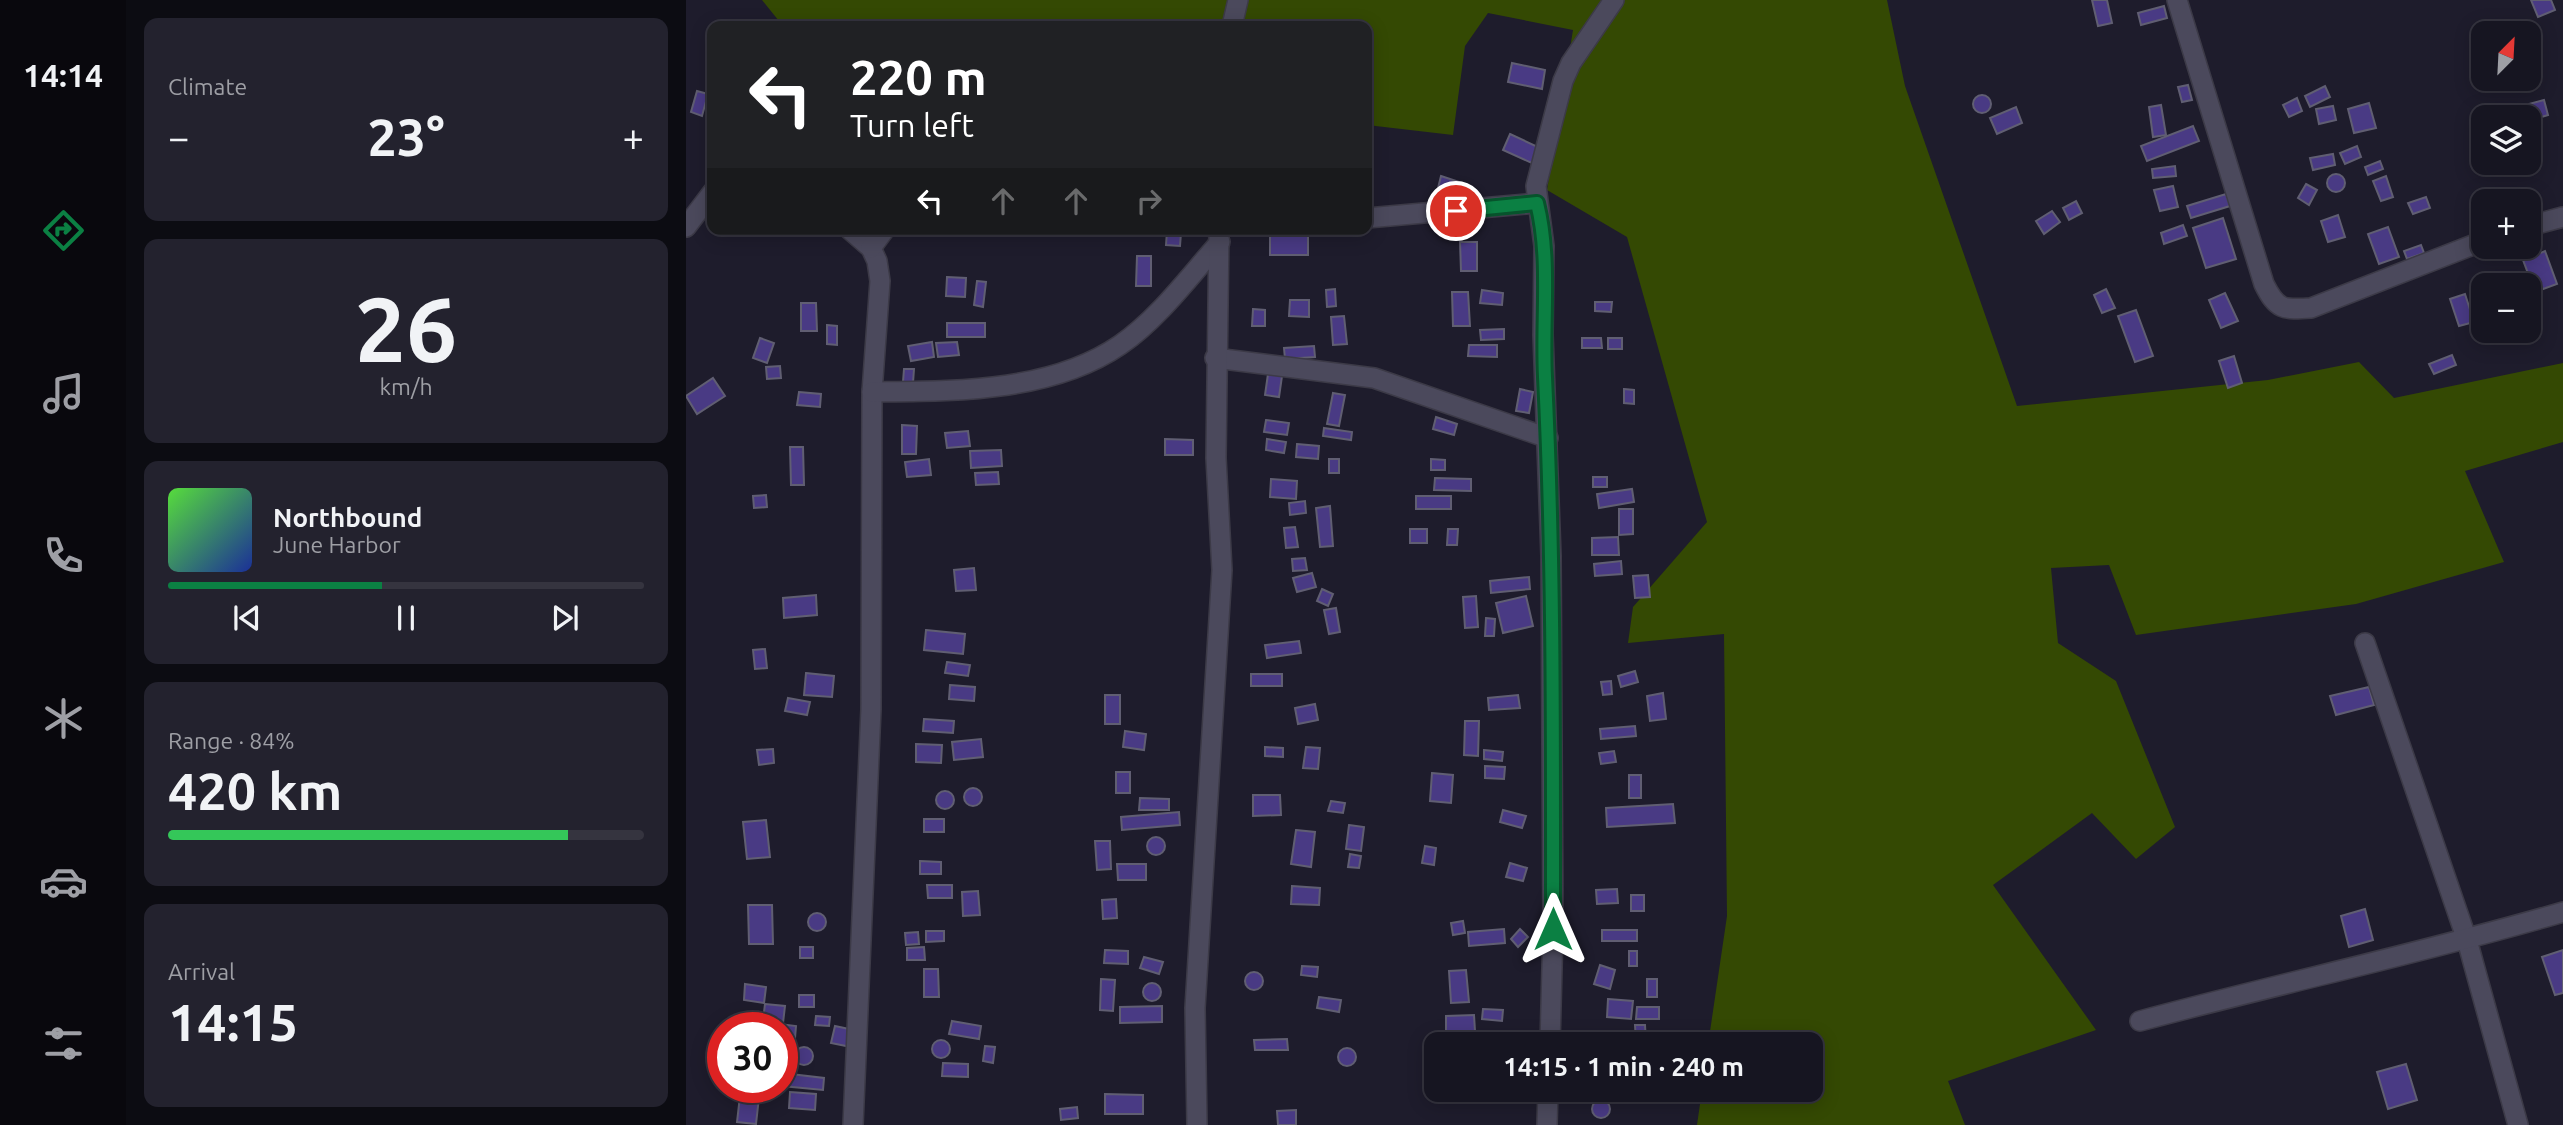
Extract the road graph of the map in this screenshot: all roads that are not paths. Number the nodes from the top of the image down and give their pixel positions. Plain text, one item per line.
1 (1238, 0) edge
2 (1614, 0) edge
3 (2177, 0) edge
4 (1233, 21) edge
5 (707, 200) edge
6 (1537, 203) junction
7 (2563, 217) edge
8 (1372, 218) edge
9 (2541, 223) edge
10 (686, 227) edge
11 (856, 235) edge
12 (881, 235) edge
13 (1220, 236) edge
14 (2471, 246) edge
15 (871, 248) junction
16 (1215, 358) junction
17 (872, 392) junction
18 (1548, 438) junction
19 (2365, 643) dead end
20 (2563, 912) edge
21 (2467, 940) junction
22 (2140, 1021) dead end
23 (1550, 1032) edge
24 (1548, 1102) edge
25 (853, 1125) edge
26 (1197, 1125) edge
27 (1547, 1125) edge
28 (2518, 1125) edge

1 - 4 street
2 - 6 street
3 - 14 street
5 - 10 street
6 - 8 street
6 - 18 street
7 - 9 street
11 - 15 street
12 - 15 street
13 - 16 street
13 - 17 street
15 - 17 street
16 - 18 street
16 - 26 street
17 - 25 street
18 - 23 street
19 - 21 street
20 - 21 street
21 - 22 street
21 - 28 street
24 - 27 street

